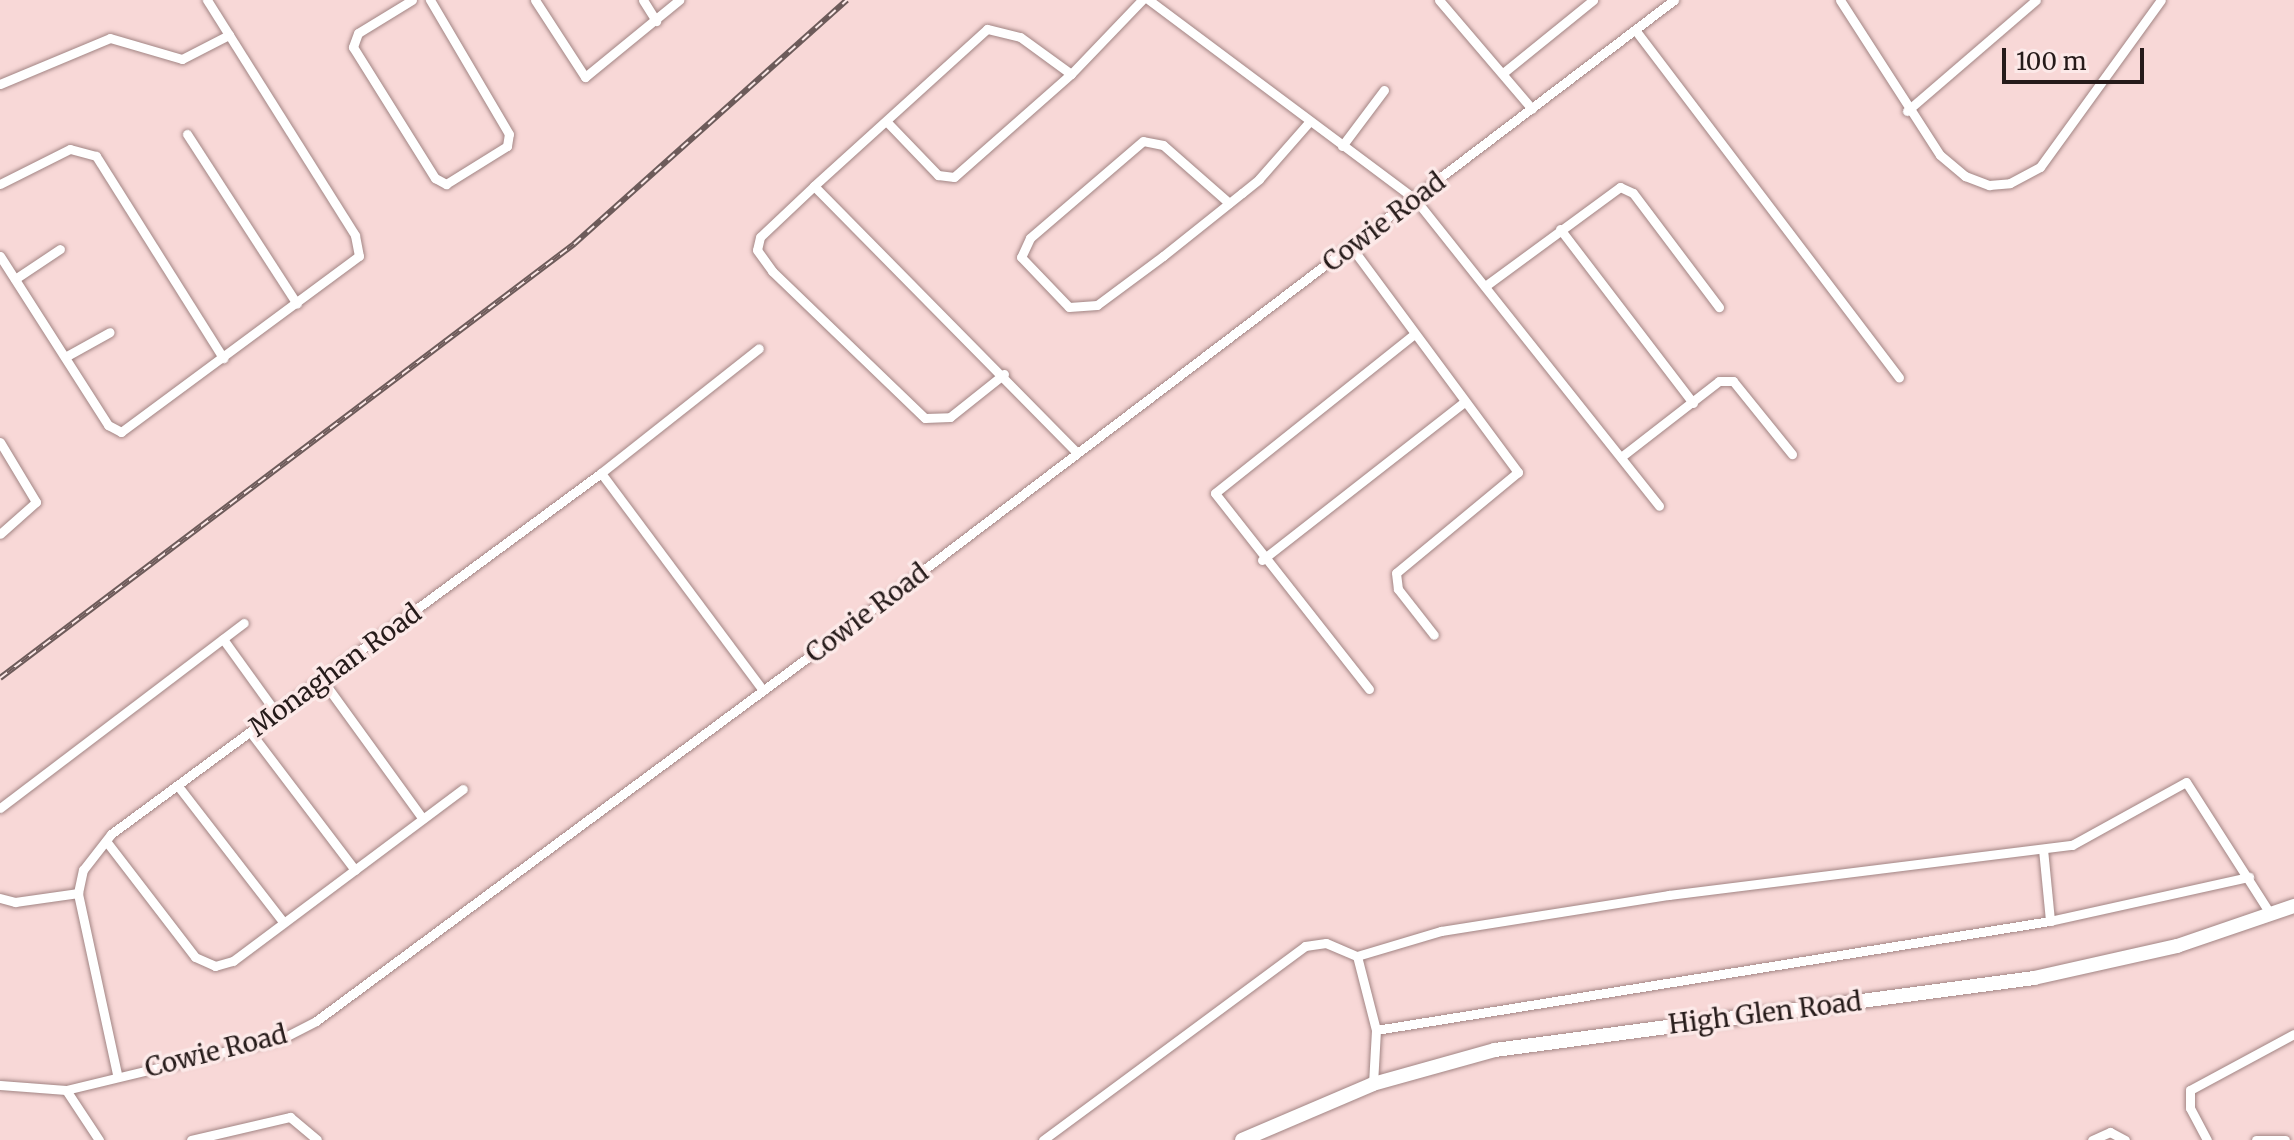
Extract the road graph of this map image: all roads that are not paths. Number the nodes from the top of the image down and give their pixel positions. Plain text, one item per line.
1 (207, 0) edge
2 (412, 0) edge
3 (430, 0) edge
4 (535, 0) edge
5 (643, 0) edge
6 (679, 0) edge
7 (1142, 0) edge
8 (1149, 0) edge
9 (1593, 0) edge
10 (1674, 0) edge
11 (1840, 0) edge
12 (2036, 0) edge
13 (2161, 0) edge
14 (1446, 2) edge
15 (656, 21) junction
16 (1636, 31) junction
17 (229, 35) junction
18 (1503, 73) junction
19 (1071, 74) junction
20 (0, 84) edge
21 (1384, 90) dead end
22 (1532, 109) junction
23 (1907, 111) junction
24 (887, 122) junction
25 (1309, 122) junction
26 (187, 134) dead end
27 (1342, 146) junction
28 (0, 184) edge
29 (814, 186) junction
30 (1415, 199) junction
31 (1229, 203) junction
32 (1560, 229) junction
33 (1352, 248) junction
34 (60, 249) dead end
35 (0, 256) edge
36 (15, 279) junction
37 (1488, 284) junction
38 (297, 304) junction
39 (1719, 307) dead end
40 (110, 332) dead end
41 (1413, 335) junction
42 (759, 348) dead end
43 (65, 357) junction
44 (223, 358) junction
45 (1004, 374) junction
46 (1899, 377) dead end
47 (1464, 402) junction
48 (1693, 403) junction
49 (0, 442) edge
50 (1076, 452) junction
51 (1792, 454) dead end
52 (1621, 457) junction
53 (601, 473) junction
54 (1659, 506) dead end
55 (0, 534) edge
56 (1262, 560) junction
57 (244, 623) dead end
58 (1434, 635) dead end
59 (223, 639) junction
60 (323, 681) junction
61 (1369, 689) dead end
62 (763, 690) junction
63 (277, 714) junction
64 (251, 733) junction
65 (178, 786) junction
66 (463, 789) dead end
67 (0, 808) edge
68 (423, 819) junction
69 (106, 841) junction
70 (2043, 849) junction
71 (355, 870) junction
72 (2249, 877) junction
73 (78, 893) junction
74 (0, 898) edge
75 (2294, 906) edge
76 (2271, 915) junction
77 (2050, 921) junction
78 (283, 922) junction
79 (1357, 956) junction
80 (1376, 1030) junction
81 (2294, 1034) edge
82 (117, 1074) junction
83 (1373, 1084) junction
84 (0, 1085) edge
85 (66, 1090) junction
86 (210, 1137) edge
87 (99, 1140) edge
88 (191, 1140) edge
89 (317, 1140) edge
90 (1043, 1140) edge
91 (1242, 1140) edge
92 (2092, 1140) edge
93 (2125, 1140) edge
94 (2207, 1140) edge
95 (2256, 1140) edge
96 (2285, 1140) edge

1 - 17 street
2 - 3 street
4 - 15 street
5 - 15 street
6 - 15 street
7 - 19 street
8 - 25 street
9 - 18 street
10 - 16 street, Cowie Road
11 - 23 street
12 - 23 street
13 - 23 street
14 - 18 street
16 - 22 street, Cowie Road
16 - 46 street
17 - 20 street
17 - 38 street
18 - 22 street
19 - 24 street
19 - 24 street
21 - 27 street
22 - 30 street, Cowie Road
24 - 29 street
25 - 27 street
25 - 31 street
26 - 38 street
27 - 30 street
28 - 44 street
29 - 45 street
29 - 45 street
30 - 33 street, Cowie Road
30 - 37 street
31 - 31 street
32 - 37 street
32 - 39 street
32 - 48 street
33 - 41 street
33 - 50 street, Cowie Road
34 - 36 street
35 - 36 street
36 - 43 street
37 - 52 street
38 - 44 street
40 - 43 street
41 - 47 street
41 - 56 street
42 - 53 street, Monaghan Road
43 - 44 street
45 - 50 street
47 - 56 street
47 - 58 street
48 - 51 street
48 - 52 street
49 - 55 street
50 - 62 street, Cowie Road
52 - 54 street
53 - 60 street, Monaghan Road
53 - 62 street
56 - 61 street
57 - 59 street
59 - 63 street
59 - 67 street
60 - 63 street, Monaghan Road
60 - 68 street
62 - 82 street, Cowie Road
63 - 64 street, Monaghan Road
64 - 65 street, Monaghan Road
64 - 71 street
65 - 69 street, Monaghan Road
65 - 78 street
66 - 68 street
68 - 71 street
69 - 73 street, Monaghan Road
69 - 78 street
70 - 72 street
70 - 77 street
70 - 79 street
71 - 78 street
72 - 76 street
72 - 77 street
73 - 74 street
73 - 82 street
75 - 76 main road, High Glen Road
76 - 83 main road, High Glen Road
77 - 80 street
79 - 80 street
79 - 90 street
80 - 83 street
81 - 94 street
82 - 85 street, Cowie Road
83 - 91 main road, High Glen Road
84 - 85 street, Cowie Road
85 - 87 street
86 - 88 street
86 - 89 street
92 - 93 street
95 - 96 street

